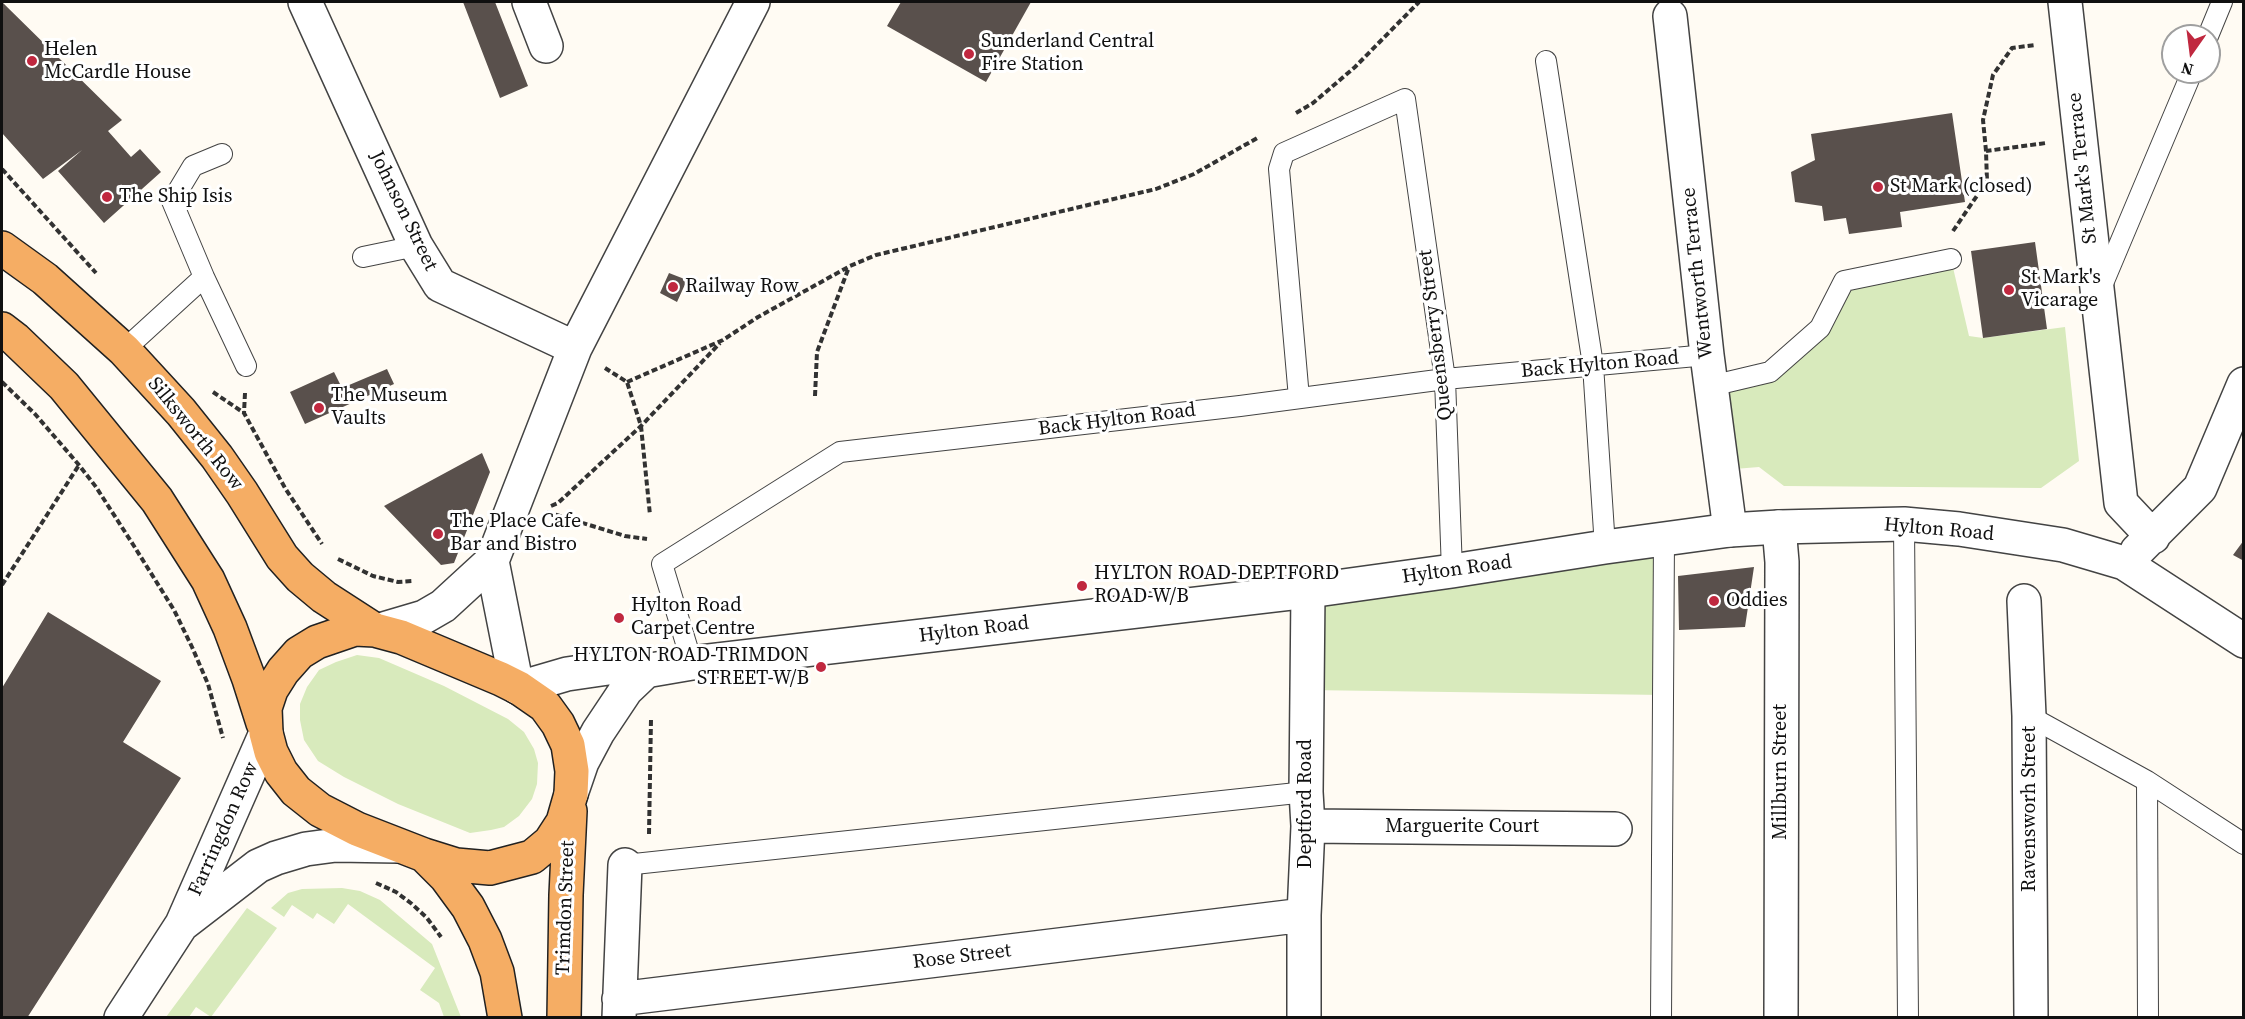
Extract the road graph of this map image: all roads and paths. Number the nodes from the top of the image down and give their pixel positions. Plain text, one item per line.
1 (305, 2) edge
2 (529, 2) edge
3 (753, 2) edge
4 (1419, 2) edge
5 (2065, 2) edge
6 (2223, 2) edge
7 (1670, 15) dead end
8 (2213, 24) edge
9 (2069, 40) junction
10 (546, 46) dead end
11 (1546, 61) dead end
12 (2188, 84) edge
13 (1295, 114) dead end
14 (1268, 132) dead end
15 (2080, 138) junction
16 (1986, 151) junction
17 (222, 154) dead end
18 (2, 170) edge
19 (416, 246) junction
20 (2, 248) edge
21 (363, 257) dead end
22 (1951, 259) joint
23 (850, 266) junction
24 (204, 277) junction
25 (103, 281) dead end
26 (2097, 296) junction
27 (2, 329) edge
28 (723, 340) junction
29 (575, 348) junction
30 (124, 350) junction
31 (1593, 365) junction
32 (246, 366) joint
33 (1709, 370) junction
34 (1445, 379) junction
35 (2, 382) edge
36 (627, 382) junction
37 (2244, 384) edge
38 (816, 396) dead end
39 (1299, 398) junction
40 (641, 426) junction
41 (79, 465) junction
42 (650, 515) dead end
43 (1904, 524) junction
44 (1779, 527) junction
45 (1730, 530) junction
46 (2153, 537) junction
47 (1664, 539) junction
48 (656, 541) dead end
49 (1605, 547) junction
50 (329, 552) dead end
51 (335, 558) dead end
52 (492, 561) junction
53 (2124, 563) junction
54 (1452, 572) junction
55 (423, 581) dead end
56 (2, 585) edge
57 (1308, 591) junction
58 (2024, 600) dead end
59 (377, 630) junction
60 (2244, 640) edge
61 (692, 663) junction
62 (646, 671) junction
63 (518, 687) junction
64 (2029, 716) junction
65 (265, 730) junction
66 (223, 742) dead end
67 (2147, 781) junction
68 (1306, 792) junction
69 (571, 796) junction
70 (1308, 826) junction
71 (1615, 829) dead end
72 (2244, 844) edge
73 (410, 851) junction
74 (625, 865) joint
75 (366, 880) dead end
76 (1304, 915) junction
77 (182, 924) junction
78 (446, 946) dead end
79 (619, 1008) edge
80 (121, 1017) edge
81 (504, 1017) edge
82 (564, 1017) edge
83 (1304, 1017) edge
84 (1661, 1017) edge
85 (1781, 1017) edge
86 (1908, 1017) edge
87 (2031, 1017) edge
88 (2148, 1017) edge

1 - 19 street, Johnson Street
2 - 10 street
3 - 29 street
4 - 13 path
5 - 9 street, St Mark's Terrace
6 - 8 lane
7 - 33 street, Wentworth Terrace
9 - 15 street, St Mark's Terrace
9 - 16 path
11 - 31 lane
12 - 26 lane
14 - 23 path
15 - 16 path
15 - 26 street, St Mark's Terrace
16 - 22 path
17 - 24 lane
18 - 25 path
19 - 21 lane
19 - 29 street, Johnson Street
20 - 30 highway, Silksworth Row
22 - 33 lane, Back Hylton Road
23 - 28 path
23 - 38 path
24 - 30 lane
24 - 32 lane
26 - 46 street, St Mark's Terrace
27 - 65 highway
28 - 36 path
28 - 40 path
29 - 36 path
29 - 52 street
30 - 59 highway, Silksworth Row
31 - 33 lane, Back Hylton Road
31 - 34 lane, Back Hylton Road
31 - 49 lane
32 - 50 path
33 - 45 street, Wentworth Terrace
34 - 39 lane, Back Hylton Road
34 - 39 lane, Queensberry Street
34 - 54 lane, Queensberry Street
35 - 41 path
36 - 40 path
37 - 46 street
39 - 61 lane, Back Hylton Road
40 - 42 path
40 - 48 path
41 - 56 path
41 - 66 path
43 - 44 street, Hylton Road
43 - 53 street, Hylton Road
43 - 86 lane
44 - 45 street, Hylton Road
44 - 85 street, Millburn Street
45 - 47 street, Hylton Road
46 - 53 street
47 - 49 street, Hylton Road
47 - 84 lane
49 - 54 street, Hylton Road
51 - 55 path
52 - 59 street
52 - 63 street
53 - 60 street, Hylton Road
54 - 57 street, Hylton Road
57 - 61 street, Hylton Road
57 - 68 street, Deptford Road
58 - 64 street, Ravensworh Street
59 - 63 highway, Trimdon Street
59 - 65 highway
61 - 62 street, Hylton Road
62 - 63 street, Hylton Road
62 - 69 street
63 - 69 highway, Trimdon Street
64 - 67 lane
64 - 87 street, Ravensworh Street
65 - 73 highway
65 - 77 street, Farringdon Row
67 - 72 lane
67 - 88 lane
68 - 70 street, Deptford Road
68 - 74 lane
69 - 73 highway
69 - 82 highway, Trimdon Street
70 - 71 street, Marguerite Court
70 - 76 street, Deptford Road
73 - 77 street, Farringdon Row
73 - 81 highway
74 - 79 street
75 - 78 path
76 - 79 street, Rose Street
76 - 83 street, Deptford Road
77 - 80 street, Farringdon Row

